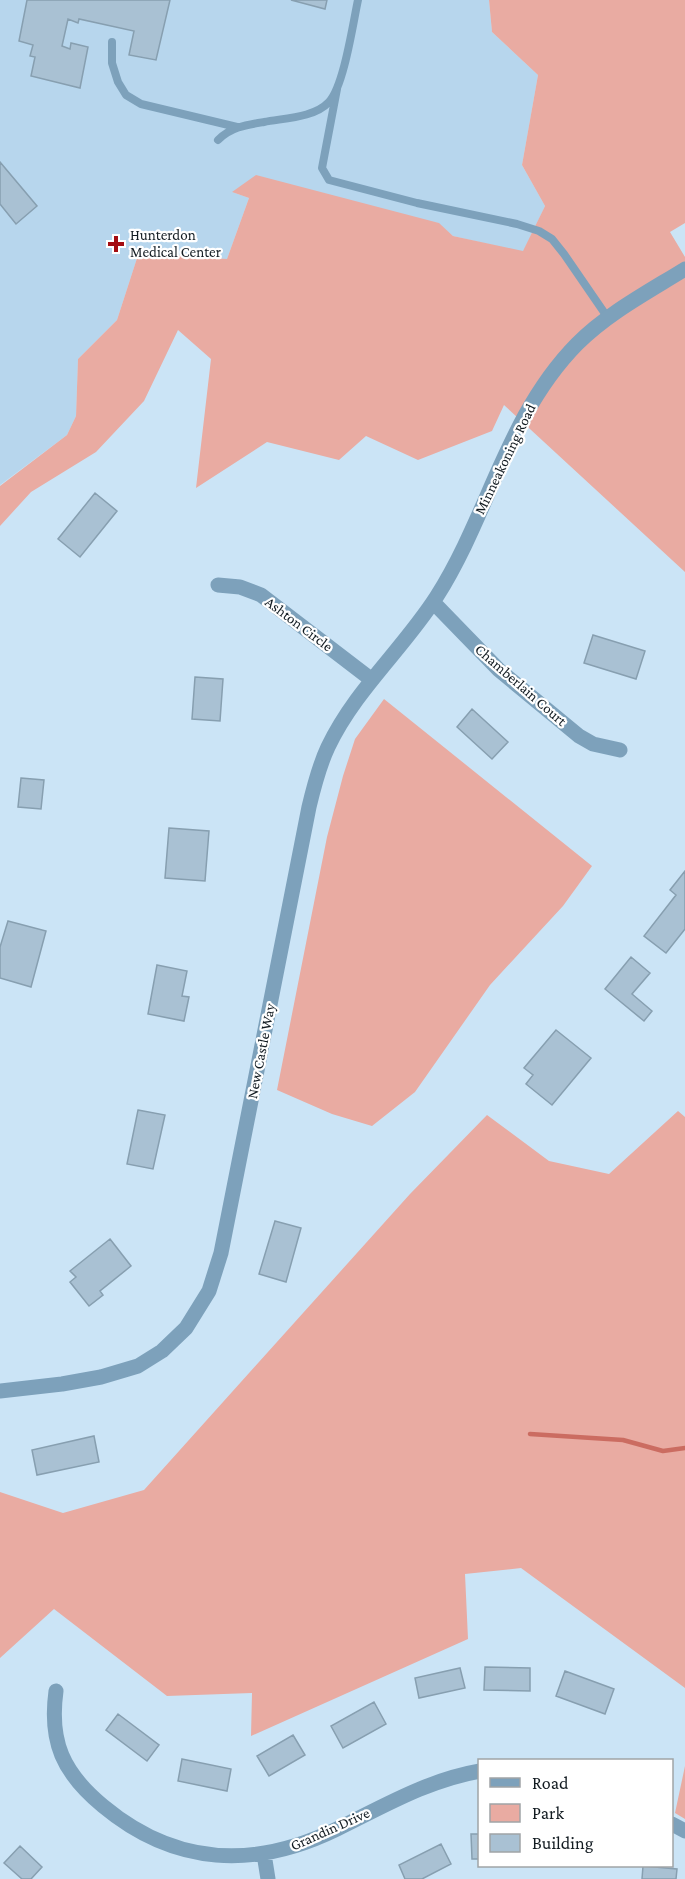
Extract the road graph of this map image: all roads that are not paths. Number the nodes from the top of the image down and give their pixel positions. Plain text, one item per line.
1 (358, 0) edge
2 (112, 42) dead end
3 (337, 89) junction
4 (237, 127) junction
5 (218, 140) dead end
6 (685, 270) edge
7 (608, 318) junction
8 (218, 585) dead end
9 (433, 602) junction
10 (372, 680) junction
11 (620, 750) dead end
12 (0, 1391) edge
13 (56, 1691) dead end
14 (478, 1771) edge
15 (264, 1854) junction
16 (268, 1879) edge

1 - 3 lane
2 - 4 lane
3 - 4 lane
3 - 7 lane
4 - 5 lane
6 - 7 street, Minneakoning Road
7 - 9 street, Minneakoning Road
8 - 10 street, Ashton Circle
9 - 10 street, New Castle Way
9 - 11 street, Chamberlain Court
10 - 12 street, New Castle Way
13 - 15 street, Grandin Drive
14 - 15 street, Grandin Drive
15 - 16 street

